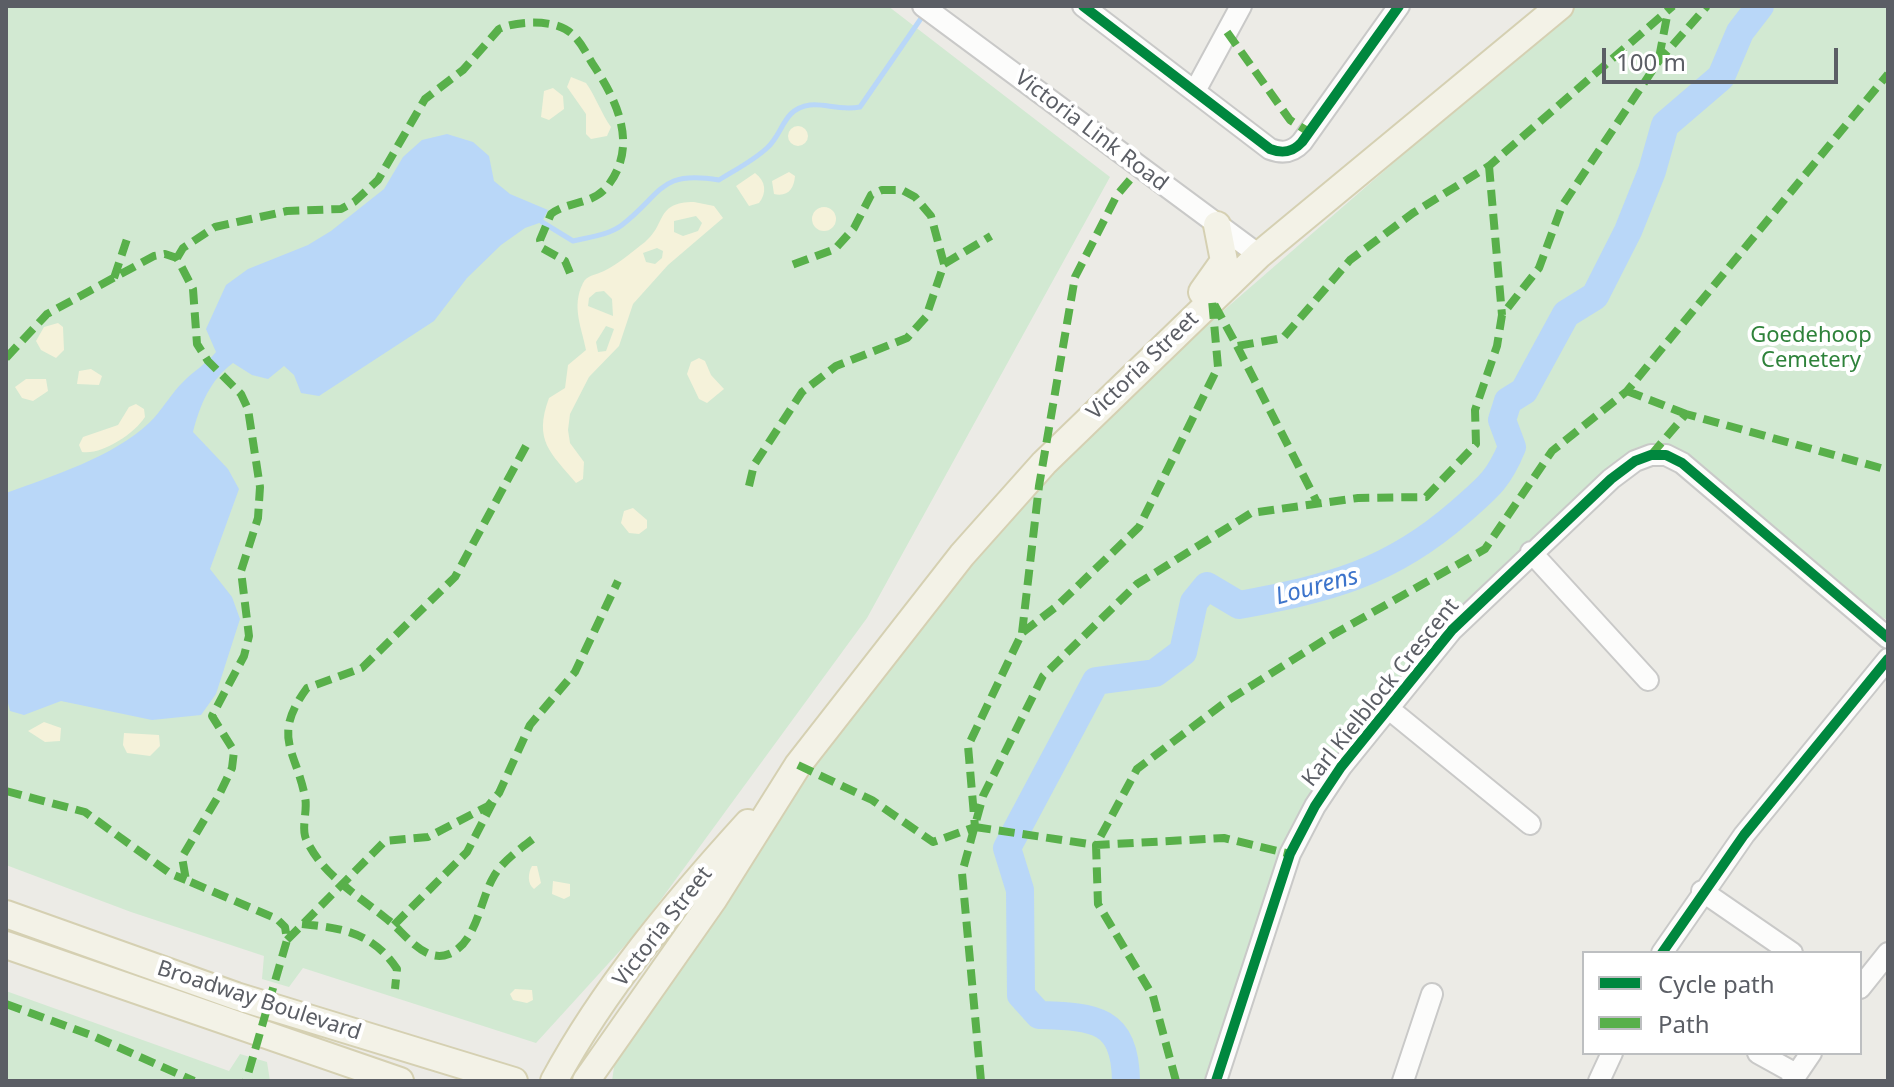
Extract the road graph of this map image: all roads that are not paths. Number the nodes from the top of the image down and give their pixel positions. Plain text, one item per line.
1 (923, 6) edge
2 (1083, 6) edge
3 (1399, 6) edge
4 (1560, 6) edge
5 (1234, 9) edge
6 (1195, 91) junction
7 (1217, 225) junction
8 (1259, 255) junction
9 (1154, 355) junction
10 (1531, 552) junction
11 (1888, 638) edge
12 (1888, 659) edge
13 (1648, 680) dead end
14 (1389, 709) junction
15 (786, 782) junction
16 (1530, 824) dead end
17 (1702, 891) junction
18 (6, 914) edge
19 (6, 945) edge
20 (1663, 951) edge
21 (1789, 951) edge
22 (1888, 953) edge
23 (1862, 986) edge
24 (1432, 994) dead end
25 (1611, 1055) edge
26 (1761, 1055) edge
27 (1810, 1055) edge
28 (1794, 1078) edge
29 (400, 1081) edge
30 (514, 1081) edge
31 (554, 1081) edge
32 (586, 1081) edge
33 (1216, 1081) edge
34 (1403, 1081) edge
35 (1599, 1081) edge

1 - 7 street, Victoria Link Road
2 - 6 street
3 - 6 street
4 - 8 main road, Victoria Street
5 - 6 street
7 - 8 street, Victoria Link Road
7 - 9 main road
8 - 9 main road, Victoria Street
9 - 15 main road, Victoria Street
10 - 11 street, Karl Kielblock Crescent
10 - 13 street
10 - 14 street, Karl Kielblock Crescent
12 - 17 street
14 - 16 street
14 - 33 street, Karl Kielblock Crescent
15 - 31 main road, Victoria Street
15 - 32 main road, Victoria Street
17 - 20 street
17 - 21 street
18 - 30 main road, Broadway Boulevard
19 - 29 main road, Broadway Boulevard
22 - 23 street
24 - 34 street
25 - 35 street
26 - 28 street
27 - 28 street

